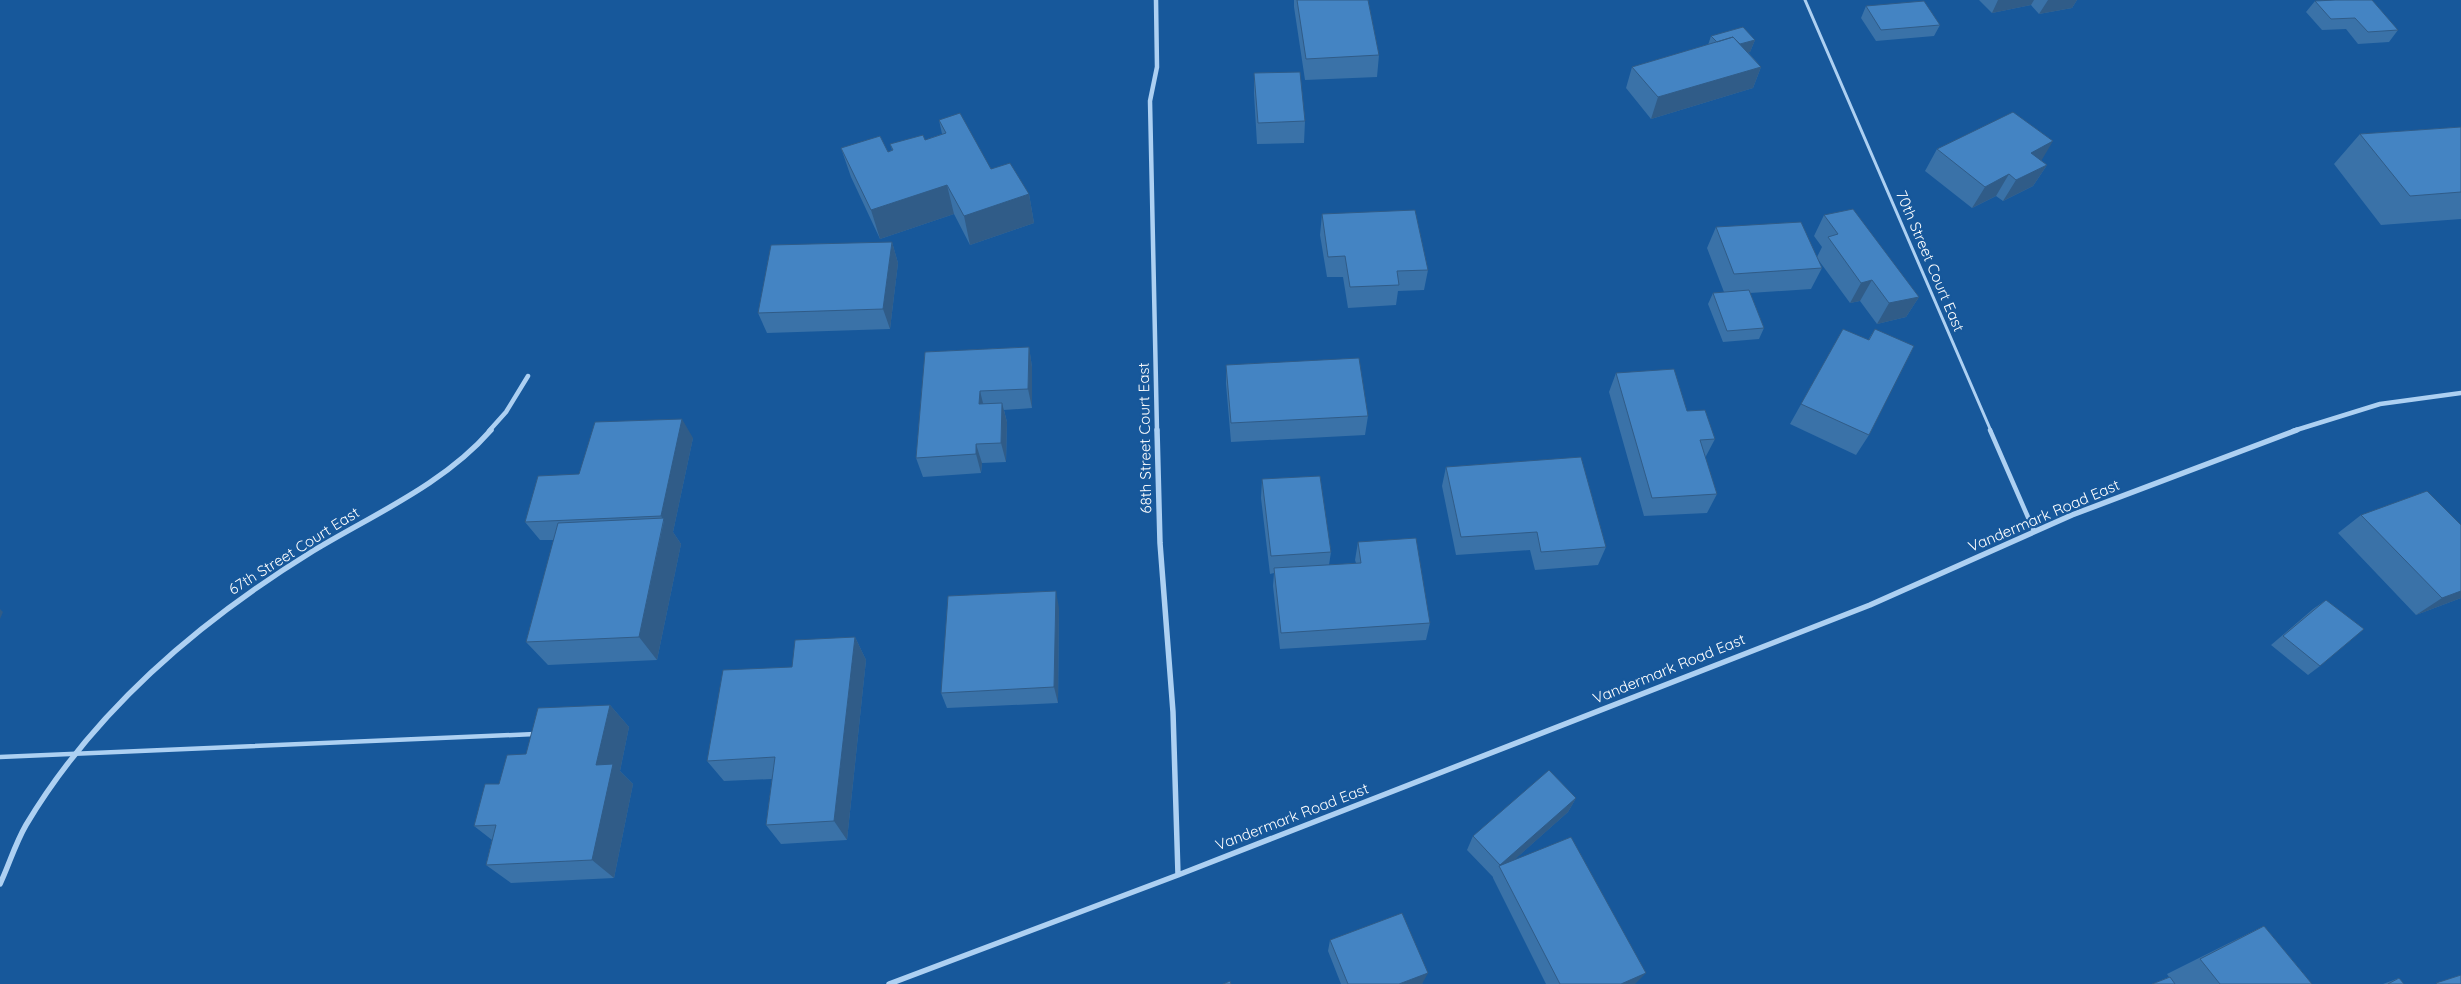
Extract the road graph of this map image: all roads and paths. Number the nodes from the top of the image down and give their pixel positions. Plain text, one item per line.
1 (1156, 0) edge
2 (1805, 0) edge
3 (528, 376) dead end
4 (2461, 393) edge
5 (2034, 531) junction
6 (535, 734) edge
7 (76, 754) junction
8 (0, 757) edge
9 (1178, 875) junction
10 (0, 884) edge
11 (890, 984) edge

1 - 9 street, 68th Street Court East
2 - 5 lane, 70th Street Court East
3 - 7 street, 67th Street Court East
4 - 5 street, Vandermark Road East
5 - 9 street, Vandermark Road East
6 - 7 lane
7 - 8 lane
7 - 10 street, 67th Street Court East
9 - 11 street, Vandermark Road East

